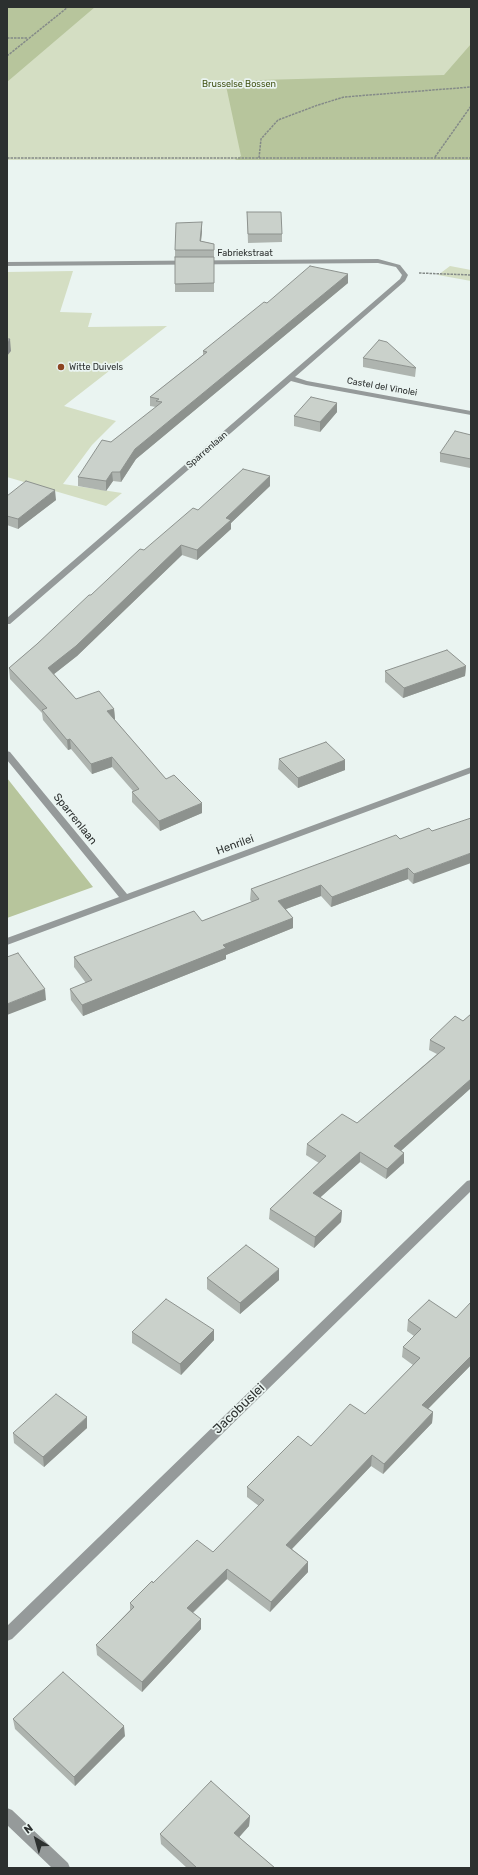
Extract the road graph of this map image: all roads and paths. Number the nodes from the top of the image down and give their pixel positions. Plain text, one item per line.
1 (68, 7) edge
2 (7, 38) edge
3 (29, 38) junction
4 (7, 56) edge
5 (471, 87) edge
6 (471, 106) edge
7 (7, 158) edge
8 (259, 158) junction
9 (435, 158) junction
10 (471, 158) edge
11 (7, 264) edge
12 (405, 275) junction
13 (471, 275) edge
14 (290, 378) junction
15 (471, 413) edge
16 (7, 622) edge
17 (7, 754) edge
18 (471, 770) edge
19 (125, 898) junction
20 (7, 942) edge
21 (471, 1184) edge
22 (7, 1635) edge
23 (7, 1815) edge
24 (63, 1868) edge

1 - 3 path
2 - 3 path
3 - 4 path
5 - 8 path
6 - 9 path
7 - 8 path
8 - 9 path
9 - 10 path
11 - 12 street, Fabriekstraat
12 - 13 path
12 - 14 street, Sparrenlaan
14 - 15 street, Castel del Vinolei
14 - 16 street, Sparrenlaan
17 - 19 street, Sparrenlaan
18 - 19 street, Henrilei
19 - 20 street, Henrilei
21 - 22 street, Jacobuslei
23 - 24 street

